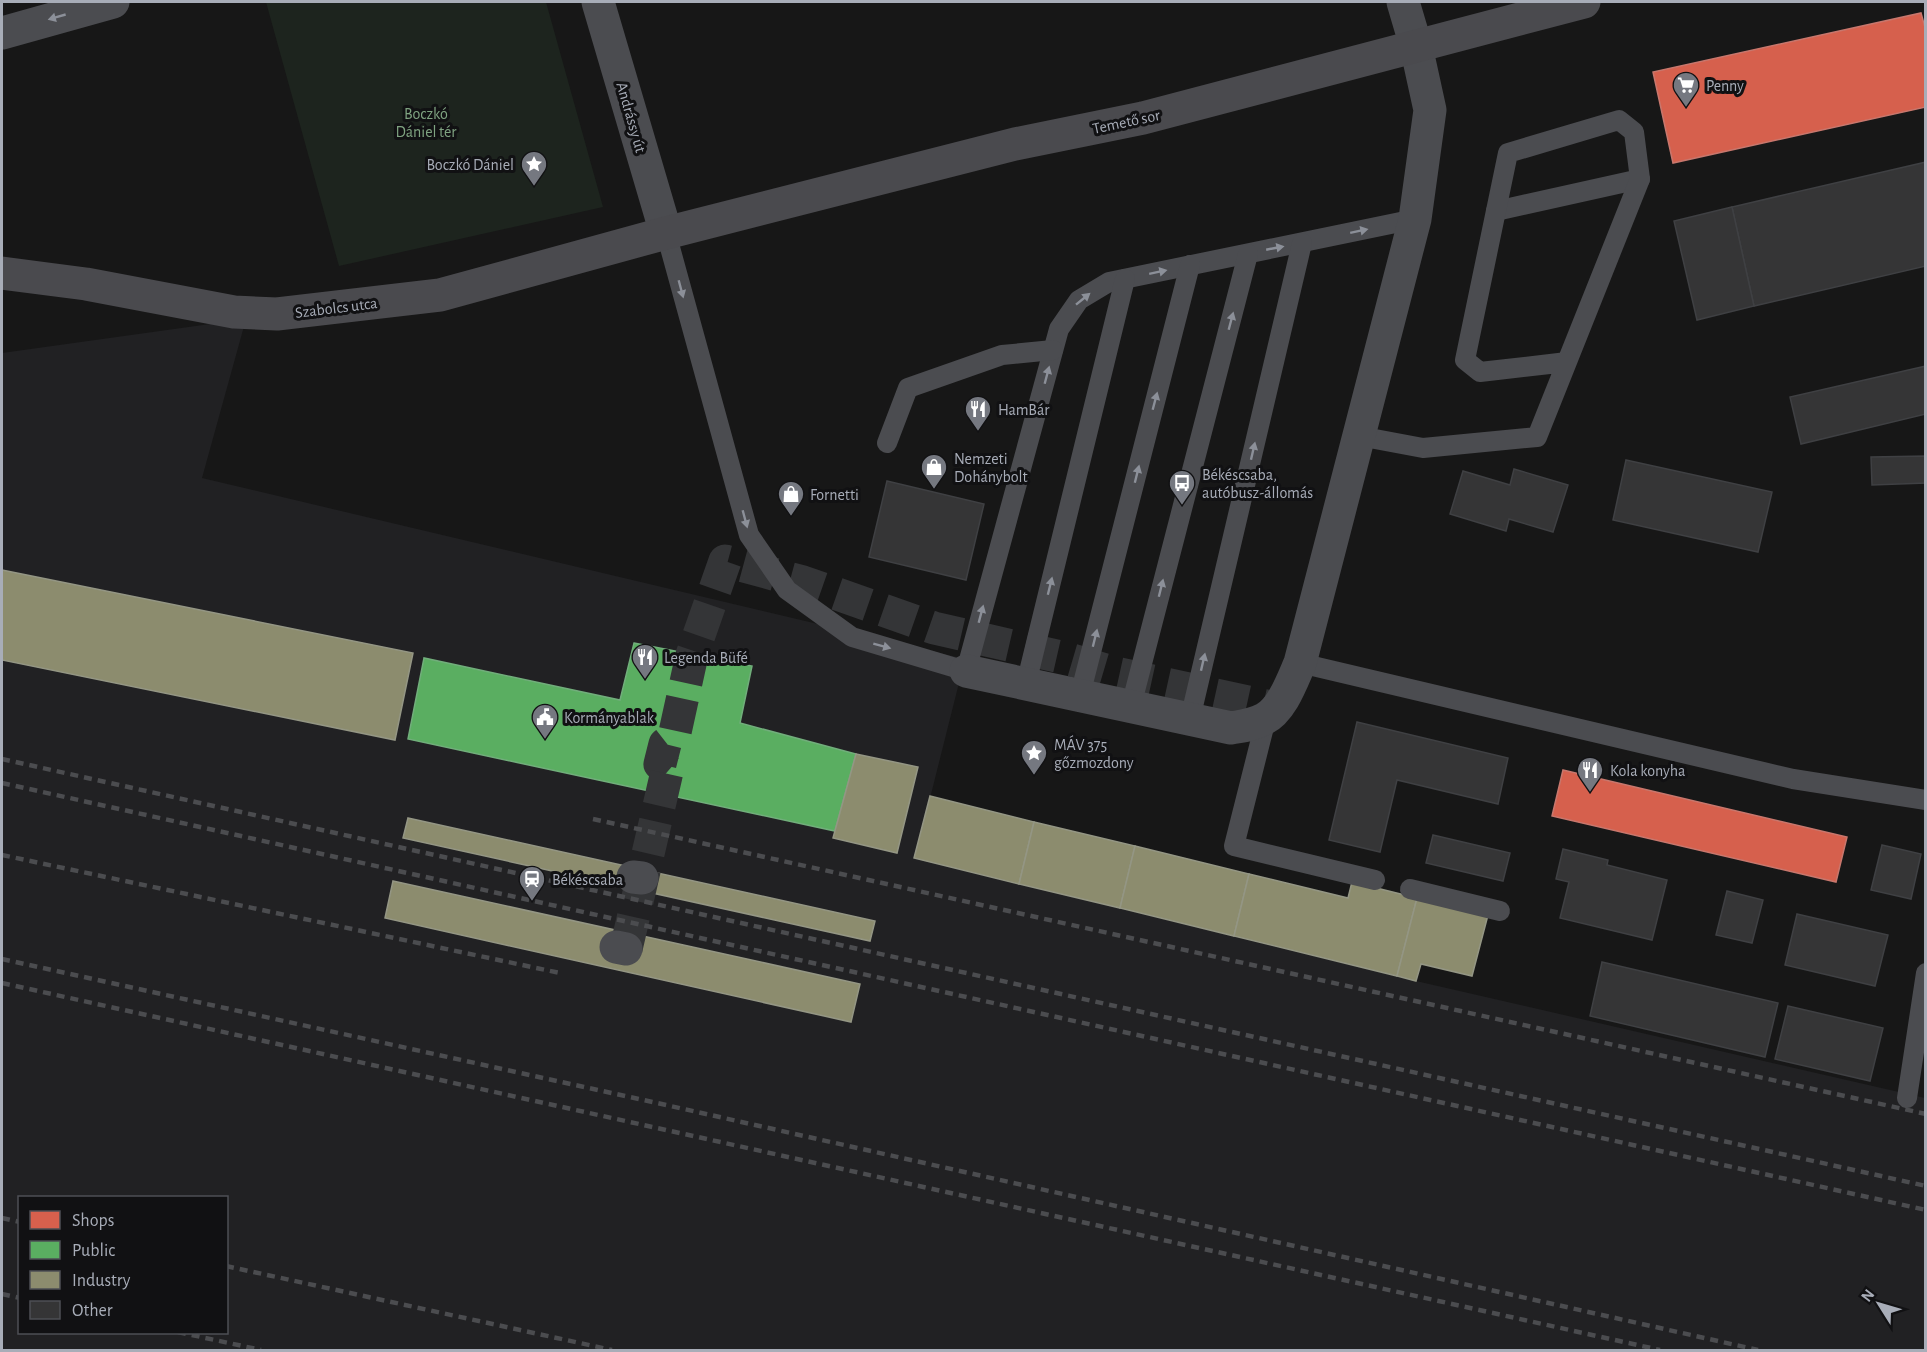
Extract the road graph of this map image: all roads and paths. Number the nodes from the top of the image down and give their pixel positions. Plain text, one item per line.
1 (114, 2) edge
2 (597, 2) edge
3 (1403, 2) edge
4 (1584, 2) edge
5 (2, 33) edge
6 (1416, 46) junction
7 (1640, 179) junction
8 (1496, 211) junction
9 (1415, 219) junction
10 (666, 233) junction
11 (1302, 243) junction
12 (1248, 254) junction
13 (1190, 266) junction
14 (2, 273) edge
15 (1125, 279) junction
16 (1053, 350) junction
17 (1567, 362) junction
18 (1359, 436) junction
19 (887, 443) dead end
20 (1300, 663) junction
21 (966, 671) junction
22 (1026, 684) junction
23 (1080, 695) junction
24 (1131, 706) junction
25 (1266, 718) junction
26 (1190, 719) junction
27 (1926, 800) edge
28 (1375, 880) dead end
29 (1410, 889) dead end
30 (1500, 911) dead end
31 (1926, 973) edge
32 (1907, 1098) dead end

1 -> 5 street
2 - 10 street, Andrássy út
3 - 6 street
4 - 6 street, Temető sor
6 - 9 street
6 - 10 street, Temető sor
7 - 8 lane
7 - 8 lane
7 - 17 lane
8 - 17 lane
11 -> 9 lane
9 - 18 street
10 - 14 street, Szabolcs utca
10 -> 21 lane
12 -> 11 lane
26 -> 11 lane
12 - 13 lane
24 -> 12 lane
15 -> 13 lane
23 -> 13 lane
16 -> 15 lane
22 -> 15 lane
16 - 19 lane
21 -> 16 lane
17 - 18 lane
18 - 20 street
20 - 25 street
20 - 27 lane
21 - 22 street
22 - 23 street
23 - 24 street
24 - 26 street
25 - 26 street
25 - 28 lane
29 - 30 lane
31 - 32 lane

